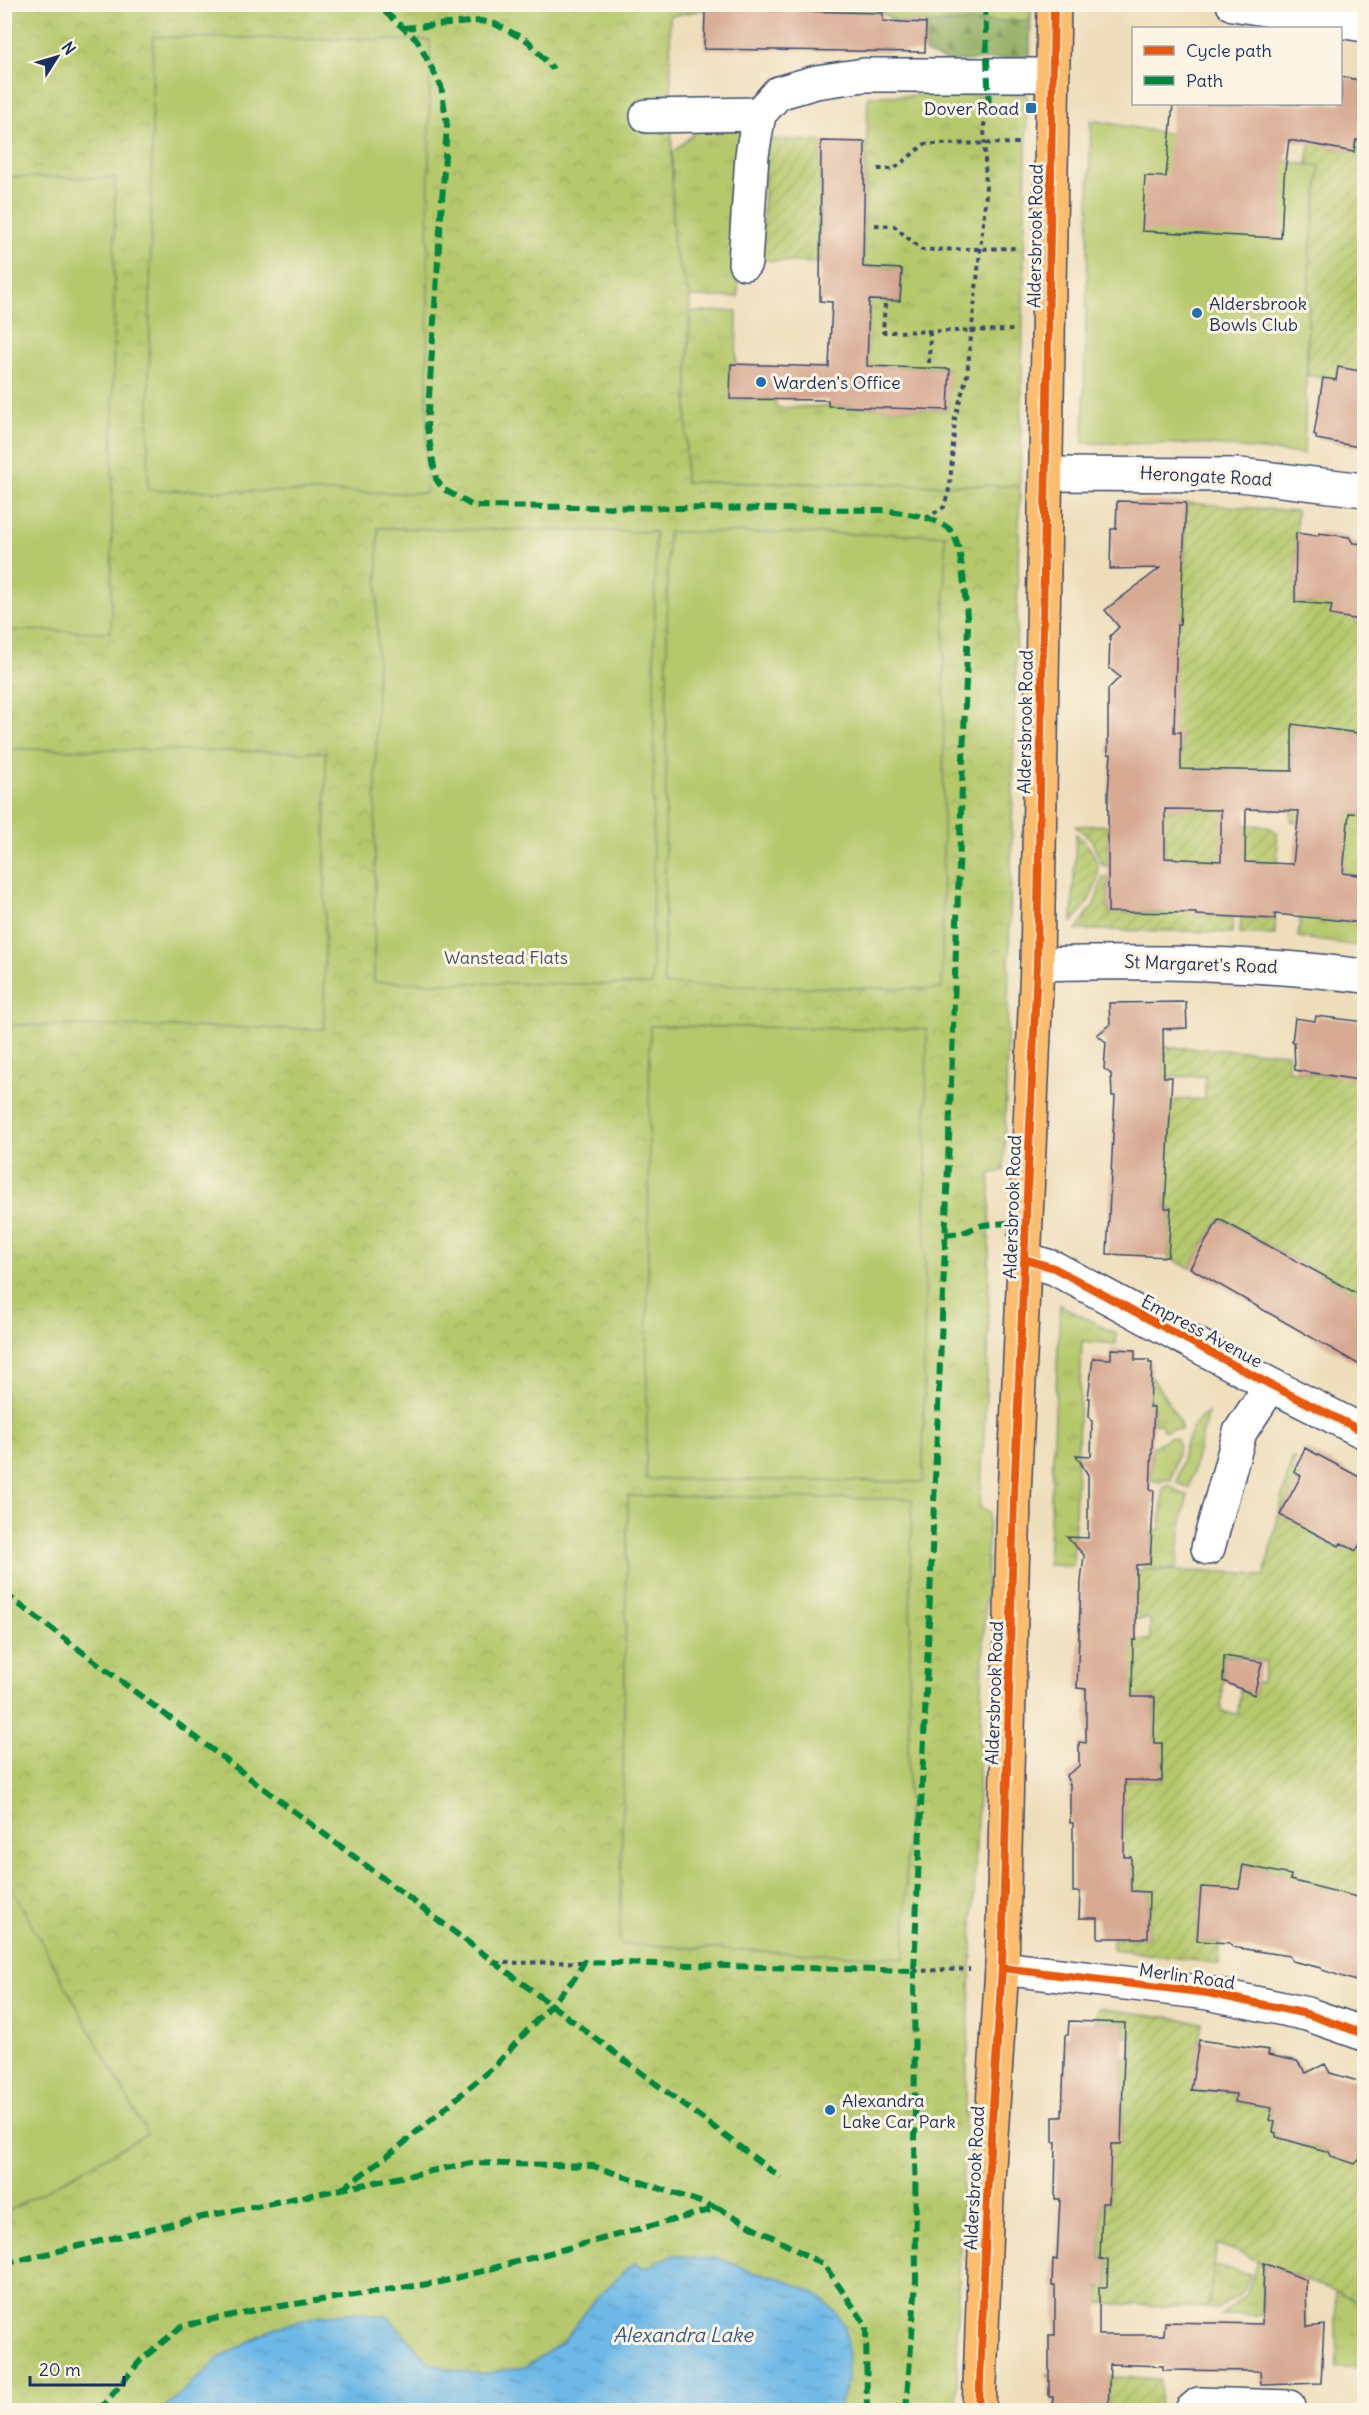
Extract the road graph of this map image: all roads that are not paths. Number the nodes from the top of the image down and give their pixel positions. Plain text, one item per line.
1 (1054, 4) edge
2 (1233, 4) edge
3 (1365, 25) edge
4 (1052, 75) junction
5 (759, 114) junction
6 (647, 116) dead end
7 (745, 263) dead end
8 (1046, 474) junction
9 (1365, 490) edge
10 (1037, 964) junction
11 (1365, 976) edge
12 (1025, 1259) junction
13 (1271, 1385) junction
14 (1365, 1432) edge
15 (1208, 1548) dead end
16 (1002, 1968) junction
17 (1365, 2034) edge
18 (1288, 2407) dead end
19 (979, 2410) edge
20 (1192, 2410) edge

1 - 4 main road, Aldersbrook Road
2 - 3 street
4 - 5 street
4 - 8 main road, Aldersbrook Road
5 - 6 street
5 - 7 street
8 - 9 street, Herongate Road
8 - 10 main road, Aldersbrook Road
10 - 11 street, St Margaret's Road
10 - 12 main road, Aldersbrook Road
12 - 13 street, Empress Avenue
12 - 16 main road, Aldersbrook Road
13 - 14 street, Empress Avenue
13 - 15 street
16 - 17 street, Merlin Road
16 - 19 main road, Aldersbrook Road
18 - 20 street

